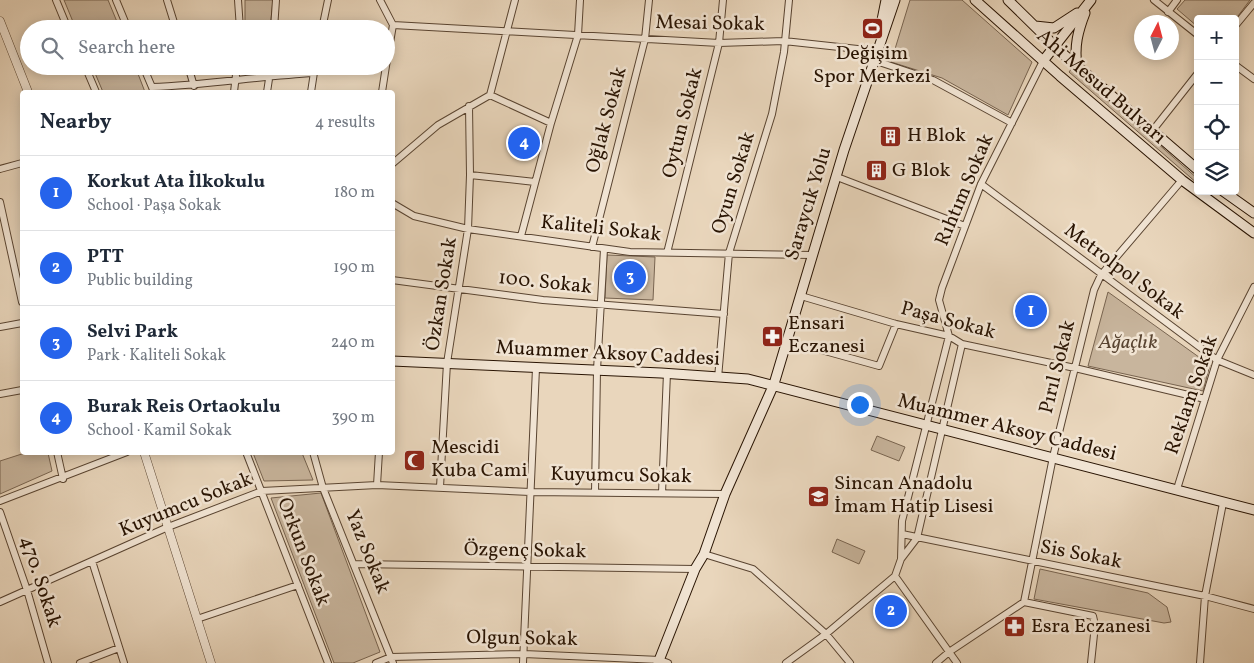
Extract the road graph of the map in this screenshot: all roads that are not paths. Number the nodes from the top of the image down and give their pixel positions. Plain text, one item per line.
1 (56, 0) edge
2 (116, 0) edge
3 (167, 0) edge
4 (238, 0) edge
5 (276, 0) edge
6 (328, 0) edge
7 (380, 0) edge
8 (515, 0) edge
9 (580, 0) edge
10 (649, 0) edge
11 (722, 0) edge
12 (789, 0) edge
13 (888, 0) edge
14 (976, 0) edge
15 (1008, 0) edge
16 (1154, 0) edge
17 (1177, 0) edge
18 (1090, 2) edge
19 (1254, 2) edge
20 (1168, 12) junction
21 (64, 20) edge
22 (124, 20) edge
23 (173, 20) edge
24 (239, 20) edge
25 (275, 20) edge
26 (324, 20) edge
27 (390, 20) edge
28 (0, 21) edge
29 (1239, 21) edge
30 (395, 25) edge
31 (1035, 26) junction
32 (506, 31) junction
33 (1194, 33) edge
34 (578, 35) junction
35 (645, 39) junction
36 (784, 41) junction
37 (719, 43) junction
38 (1055, 46) junction
39 (876, 51) junction
40 (873, 60) junction
41 (1043, 61) junction
42 (1077, 66) junction
43 (1239, 68) edge
44 (20, 72) edge
45 (21, 75) edge
46 (88, 75) edge
47 (147, 75) edge
48 (191, 75) edge
49 (236, 75) edge
50 (270, 75) joint
51 (314, 75) edge
52 (385, 75) edge
53 (1194, 78) edge
54 (236, 79) junction
55 (1254, 79) edge
56 (194, 86) junction
57 (27, 90) edge
58 (93, 90) edge
59 (153, 90) edge
60 (234, 90) edge
61 (267, 90) edge
62 (311, 90) edge
63 (382, 90) edge
64 (490, 95) junction
65 (469, 106) junction
66 (551, 122) junction
67 (1012, 123) junction
68 (1153, 130) junction
69 (395, 162) edge
70 (20, 164) edge
71 (1194, 166) edge
72 (0, 169) edge
73 (470, 175) junction
74 (837, 177) junction
75 (1182, 180) junction
76 (535, 182) junction
77 (981, 184) junction
78 (1229, 195) edge
79 (0, 202) edge
80 (395, 205) edge
81 (1254, 213) edge
82 (965, 226) junction
83 (468, 229) junction
84 (1254, 232) edge
85 (521, 236) junction
86 (0, 240) edge
87 (9, 241) junction
88 (592, 247) junction
89 (604, 248) junction
90 (667, 253) junction
91 (729, 253) junction
92 (812, 255) junction
93 (1101, 275) junction
94 (395, 280) edge
95 (1254, 287) edge
96 (458, 289) junction
97 (20, 293) edge
98 (801, 296) junction
99 (600, 304) junction
100 (724, 314) junction
101 (20, 323) edge
102 (896, 324) junction
103 (0, 327) edge
104 (949, 336) junction
105 (962, 344) junction
106 (814, 348) dead end
107 (395, 360) edge
108 (1217, 360) junction
109 (447, 363) junction
110 (536, 368) junction
111 (1075, 368) junction
112 (597, 370) junction
113 (667, 374) junction
114 (1254, 375) edge
115 (718, 378) junction
116 (774, 384) junction
117 (20, 390) edge
118 (0, 394) edge
119 (1205, 399) junction
120 (927, 426) junction
121 (943, 431) junction
122 (58, 455) edge
123 (120, 455) edge
124 (145, 455) edge
125 (247, 455) edge
126 (315, 455) edge
127 (379, 455) edge
128 (1053, 457) junction
129 (63, 479) junction
130 (377, 485) junction
131 (440, 487) junction
132 (323, 488) junction
133 (1177, 489) junction
134 (262, 491) junction
135 (530, 492) junction
136 (595, 492) junction
137 (662, 493) junction
138 (725, 494) junction
139 (0, 501) edge
140 (1223, 503) junction
141 (1254, 510) edge
142 (0, 512) edge
143 (168, 527) junction
144 (902, 534) junction
145 (917, 538) junction
146 (704, 554) junction
147 (901, 559) junction
148 (92, 561) junction
149 (1033, 562) junction
150 (354, 564) junction
151 (527, 568) junction
152 (695, 570) junction
153 (895, 576) junction
154 (298, 585) junction
155 (27, 590) junction
156 (1205, 596) junction
157 (0, 602) edge
158 (1024, 602) junction
159 (1254, 609) edge
160 (197, 619) junction
161 (826, 634) junction
162 (119, 648) junction
163 (949, 652) junction
164 (524, 654) junction
165 (392, 660) edge
166 (662, 662) edge
167 (48, 663) edge
168 (80, 663) edge
169 (124, 663) edge
170 (211, 663) edge
171 (328, 663) edge
172 (376, 663) edge
173 (523, 663) edge
174 (786, 663) edge
175 (850, 663) edge
176 (936, 663) edge
177 (957, 663) edge
178 (1091, 663) edge
179 (1200, 663) edge

1 - 21 street
2 - 22 street
3 - 23 street
4 - 24 street
5 - 25 street
6 - 26 street
7 - 27 street
8 - 32 street
9 - 34 street
10 - 35 street, Oğlak Sokak
11 - 37 street, Oytun Sokak
12 - 36 street, Oyun Sokak
13 - 39 main road, Saraycık Yolu
14 - 41 main road, Ahi Mesud Bulvarı
15 - 31 main road, Ahi Mesud Bulvarı
16 - 20 street
17 - 20 street
18 - 31 main road
18 - 38 main road
18 - 42 main road
19 - 29 street
20 - 33 street
28 - 44 street
30 - 32 street, Mesai Sokak
31 - 38 main road, Ahi Mesud Bulvarı
32 - 34 street, Mesai Sokak
32 - 64 street
34 - 35 street, Mesai Sokak
34 - 66 street
35 - 37 street, Mesai Sokak
35 - 88 street, Oğlak Sokak
36 - 37 street, Mesai Sokak
36 - 39 street, Mesai Sokak
36 - 91 street, Oyun Sokak
37 - 90 street, Oytun Sokak
38 - 41 main road
38 - 42 main road, Ahi Mesud Bulvarı
39 - 40 main road, Saraycık Yolu
40 - 67 street
40 - 74 main road, Saraycık Yolu
41 - 67 street, Rıhtım Sokak
41 - 75 main road, Ahi Mesud Bulvarı
42 - 68 main road, Ahi Mesud Bulvarı
43 - 55 street
45 - 57 street
46 - 58 street
47 - 59 street
48 - 56 street
49 - 54 street
50 - 54 street
50 - 61 street
51 - 62 street
52 - 63 street
53 - 68 street
54 - 56 street
54 - 60 street
56 - 59 street
64 - 65 street
64 - 66 street
65 - 69 street
65 - 73 street, Özkan Sokak
66 - 76 street
67 - 77 street, Rıhtım Sokak
68 - 71 main road, Ahi Mesud Bulvarı
70 - 72 street
73 - 76 street
73 - 83 street, Özkan Sokak
74 - 82 street
74 - 92 main road, Saraycık Yolu
75 - 84 main road, Ahi Mesud Bulvarı
75 - 93 street, Pırıl Sokak
76 - 85 street
77 - 82 street, Rıhtım Sokak
77 - 93 street, Metrolpol Sokak
78 - 81 main road
79 - 87 street
80 - 83 street, Kaliteli Sokak
82 - 104 street, Rıhtım Sokak
83 - 85 street, Kaliteli Sokak
83 - 96 street, Özkan Sokak
85 - 88 street, Kaliteli Sokak
86 - 87 street
87 - 97 street
88 - 89 street, Kaliteli Sokak
89 - 90 street, Kaliteli Sokak
89 - 99 street
90 - 91 street, Kaliteli Sokak
91 - 92 street, Kaliteli Sokak
91 - 100 street, Oyun Sokak
92 - 98 main road, Saraycık Yolu
93 - 108 street, Metrolpol Sokak
93 - 111 street, Pırıl Sokak
94 - 96 street, 100. Sokak
95 - 108 street, Reklam Sokak
96 - 99 street, 100. Sokak
96 - 109 street, Özkan Sokak
98 - 102 street, Paşa Sokak
98 - 116 main road, Saraycık Yolu
99 - 100 street, 100. Sokak
99 - 112 street
100 - 115 street, Oyun Sokak
101 - 103 street
102 - 104 street, Paşa Sokak
102 - 106 street
104 - 105 street, Paşa Sokak
104 - 120 street
105 - 111 street, Paşa Sokak
105 - 121 street
107 - 109 main road, Muammer Aksoy Caddesi
108 - 114 street, Metrolpol Sokak
108 - 119 street, Reklam Sokak
109 - 110 main road, Muammer Aksoy Caddesi
109 - 131 street, Özkan Sokak
110 - 112 main road, Muammer Aksoy Caddesi
110 - 135 street
111 - 119 street, Paşa Sokak
111 - 128 street, Pırıl Sokak
112 - 113 main road, Muammer Aksoy Caddesi
112 - 136 street
113 - 115 main road, Muammer Aksoy Caddesi
113 - 137 street
115 - 116 main road, Muammer Aksoy Caddesi
116 - 120 main road, Muammer Aksoy Caddesi
116 - 138 main road, Saraycık Yolu
117 - 118 street
119 - 133 street, Reklam Sokak
120 - 121 main road, Muammer Aksoy Caddesi
120 - 144 street
121 - 128 main road, Muammer Aksoy Caddesi
121 - 145 street
122 - 129 street
123 - 129 street
124 - 143 street
125 - 134 street, Orkun Sokak
126 - 132 street, Yaz Sokak
127 - 130 street
128 - 133 main road, Muammer Aksoy Caddesi
128 - 149 street, Pırıl Sokak
129 - 139 street
130 - 131 street, Kuyumcu Sokak
130 - 132 street, Kuyumcu Sokak
131 - 135 street, Kuyumcu Sokak
132 - 134 street, Kuyumcu Sokak
132 - 150 street, Yaz Sokak
133 - 140 main road, Muammer Aksoy Caddesi
134 - 143 street, Kuyumcu Sokak
134 - 154 street, Orkun Sokak
135 - 136 street, Kuyumcu Sokak
135 - 151 street
136 - 137 street, Kuyumcu Sokak
137 - 138 street, Kuyumcu Sokak
138 - 146 main road, Saraycık Yolu
140 - 141 main road, Muammer Aksoy Caddesi
140 - 156 street
142 - 155 street, 470. Sokak
143 - 148 street, Kuyumcu Sokak
143 - 160 street
144 - 145 street, Sis Sokak
144 - 147 street
145 - 147 street
145 - 149 street, Sis Sokak
146 - 152 main road, Saraycık Yolu
146 - 161 street
147 - 153 street
148 - 155 street, Kuyumcu Sokak
148 - 162 street
149 - 156 street, Sis Sokak
149 - 158 street, Pırıl Sokak
150 - 151 street, Özgenç Sokak
150 - 165 street, Yaz Sokak
151 - 152 street, Özgenç Sokak
151 - 164 street
152 - 166 main road, Saraycık Yolu
153 - 161 street
153 - 163 street
154 - 160 street
154 - 171 street, Orkun Sokak
155 - 157 street, Kuyumcu Sokak
155 - 167 street, 470. Sokak
156 - 159 street, Sis Sokak
156 - 179 street
158 - 163 street
158 - 178 street
160 - 170 street
161 - 174 street
161 - 175 street
162 - 168 street
162 - 169 street
163 - 176 street
163 - 177 street
164 - 165 street, Olgun Sokak
164 - 166 street, Olgun Sokak
164 - 173 street
165 - 172 street, Olgun Sokak

